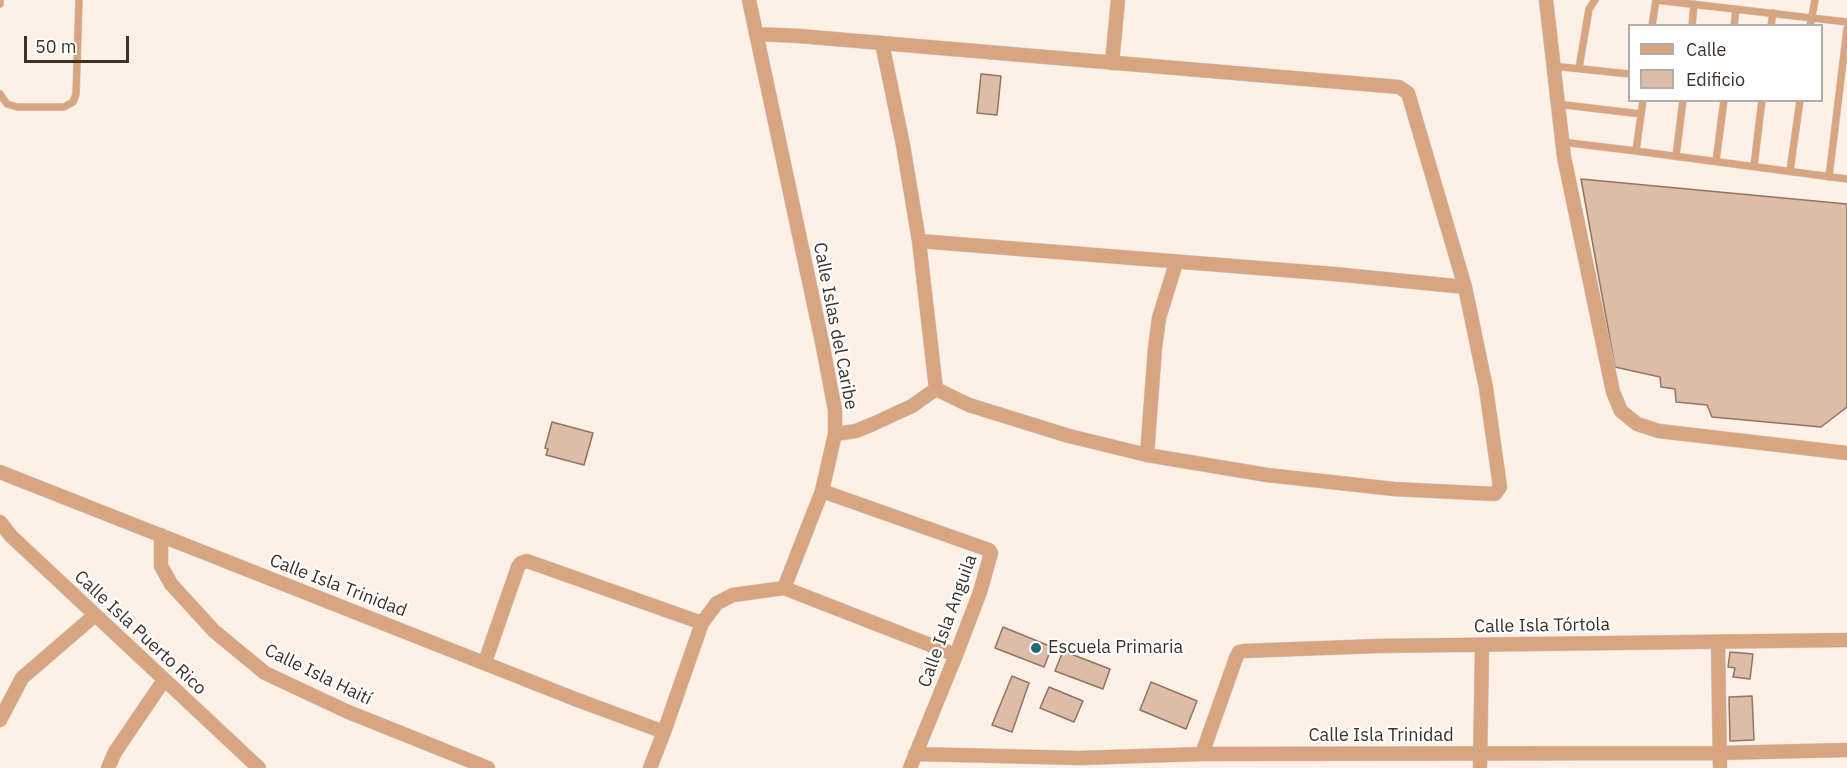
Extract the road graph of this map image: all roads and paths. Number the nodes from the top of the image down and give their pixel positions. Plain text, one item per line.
1 (79, 0) edge
2 (749, 0) edge
3 (1118, 0) edge
4 (1546, 0) edge
5 (1594, 0) edge
6 (1655, 0) edge
7 (1815, 0) edge
8 (1694, 4) junction
9 (1736, 9) junction
10 (1773, 13) junction
11 (1811, 21) edge
12 (1847, 22) edge
13 (1652, 24) edge
14 (1692, 24) edge
15 (1734, 24) edge
16 (1771, 24) edge
17 (1847, 29) edge
18 (756, 34) junction
19 (882, 43) junction
20 (1112, 63) junction
21 (1552, 66) junction
22 (1579, 68) junction
23 (1628, 74) edge
24 (0, 94) edge
25 (1642, 102) edge
26 (1683, 102) edge
27 (1724, 102) edge
28 (1762, 102) edge
29 (1800, 102) edge
30 (1556, 104) junction
31 (1641, 114) junction
32 (1562, 142) junction
33 (1636, 151) junction
34 (1676, 156) junction
35 (1716, 161) junction
36 (1754, 166) junction
37 (1790, 171) junction
38 (1829, 177) junction
39 (1847, 179) edge
40 (919, 241) junction
41 (1176, 263) junction
42 (1465, 287) junction
43 (936, 389) junction
44 (835, 434) junction
45 (1847, 453) edge
46 (1147, 455) junction
47 (0, 472) edge
48 (822, 491) junction
49 (0, 522) edge
50 (161, 535) junction
51 (784, 588) junction
52 (95, 615) junction
53 (702, 623) junction
54 (1847, 640) edge
55 (1718, 642) junction
56 (1482, 645) junction
57 (956, 655) junction
58 (485, 662) junction
59 (164, 680) junction
60 (0, 720) edge
61 (664, 732) junction
62 (1847, 750) edge
63 (1480, 753) junction
64 (1719, 753) junction
65 (915, 754) junction
66 (1202, 754) junction
67 (1245, 761) edge
68 (253, 766) edge
69 (108, 768) edge
70 (488, 768) edge
71 (650, 768) edge
72 (910, 768) edge
73 (1480, 768) edge
74 (1719, 768) edge

1 - 24 lane
2 - 18 street, Calle Islas del Caribe
3 - 20 street
4 - 21 street
5 - 22 lane
6 - 8 lane
6 - 13 lane
7 - 11 lane
8 - 9 lane
8 - 14 lane
9 - 10 lane
9 - 15 lane
10 - 11 lane
10 - 16 lane
11 - 12 lane
17 - 38 lane
18 - 19 street
18 - 44 street, Calle Islas del Caribe
19 - 20 street
19 - 40 street
20 - 42 street
21 - 22 lane
21 - 30 street
22 - 23 lane
25 - 31 lane
26 - 34 lane
27 - 35 lane
28 - 36 lane
29 - 37 lane
30 - 31 lane
30 - 32 street
31 - 33 lane
32 - 33 lane
32 - 45 street
33 - 34 lane
34 - 35 lane
35 - 36 lane
36 - 37 lane
37 - 38 lane
38 - 39 lane
40 - 41 street
40 - 43 street
41 - 42 street
41 - 46 street
42 - 46 street
43 - 44 street
43 - 46 street
44 - 48 street, Calle Islas del Caribe
47 - 50 street, Calle Isla Trinidad
48 - 51 street, Calle Islas del Caribe
48 - 57 street, Calle Isla Anguila
49 - 52 street, Calle Isla Puerto Rico
50 - 58 street, Calle Isla Trinidad
50 - 70 street, Calle Isla Haití
51 - 53 street
51 - 57 street
52 - 59 street, Calle Isla Puerto Rico
52 - 60 street
53 - 58 street
53 - 61 street
54 - 55 street, Calle Isla Tórtola
55 - 56 street, Calle Isla Tórtola
55 - 64 street
56 - 63 street
56 - 66 street, Calle Isla Tórtola
57 - 65 street, Calle Isla Anguila
58 - 61 street, Calle Isla Trinidad
59 - 68 street, Calle Isla Puerto Rico
59 - 69 street
61 - 71 street
62 - 64 street, Calle Isla Trinidad
63 - 64 street, Calle Isla Trinidad
63 - 67 street, Calle Isla Trinidad
63 - 73 street
64 - 74 street
65 - 66 street, Calle Isla Trinidad
65 - 72 street, Calle Isla Anguila
66 - 67 street, Calle Isla Trinidad

